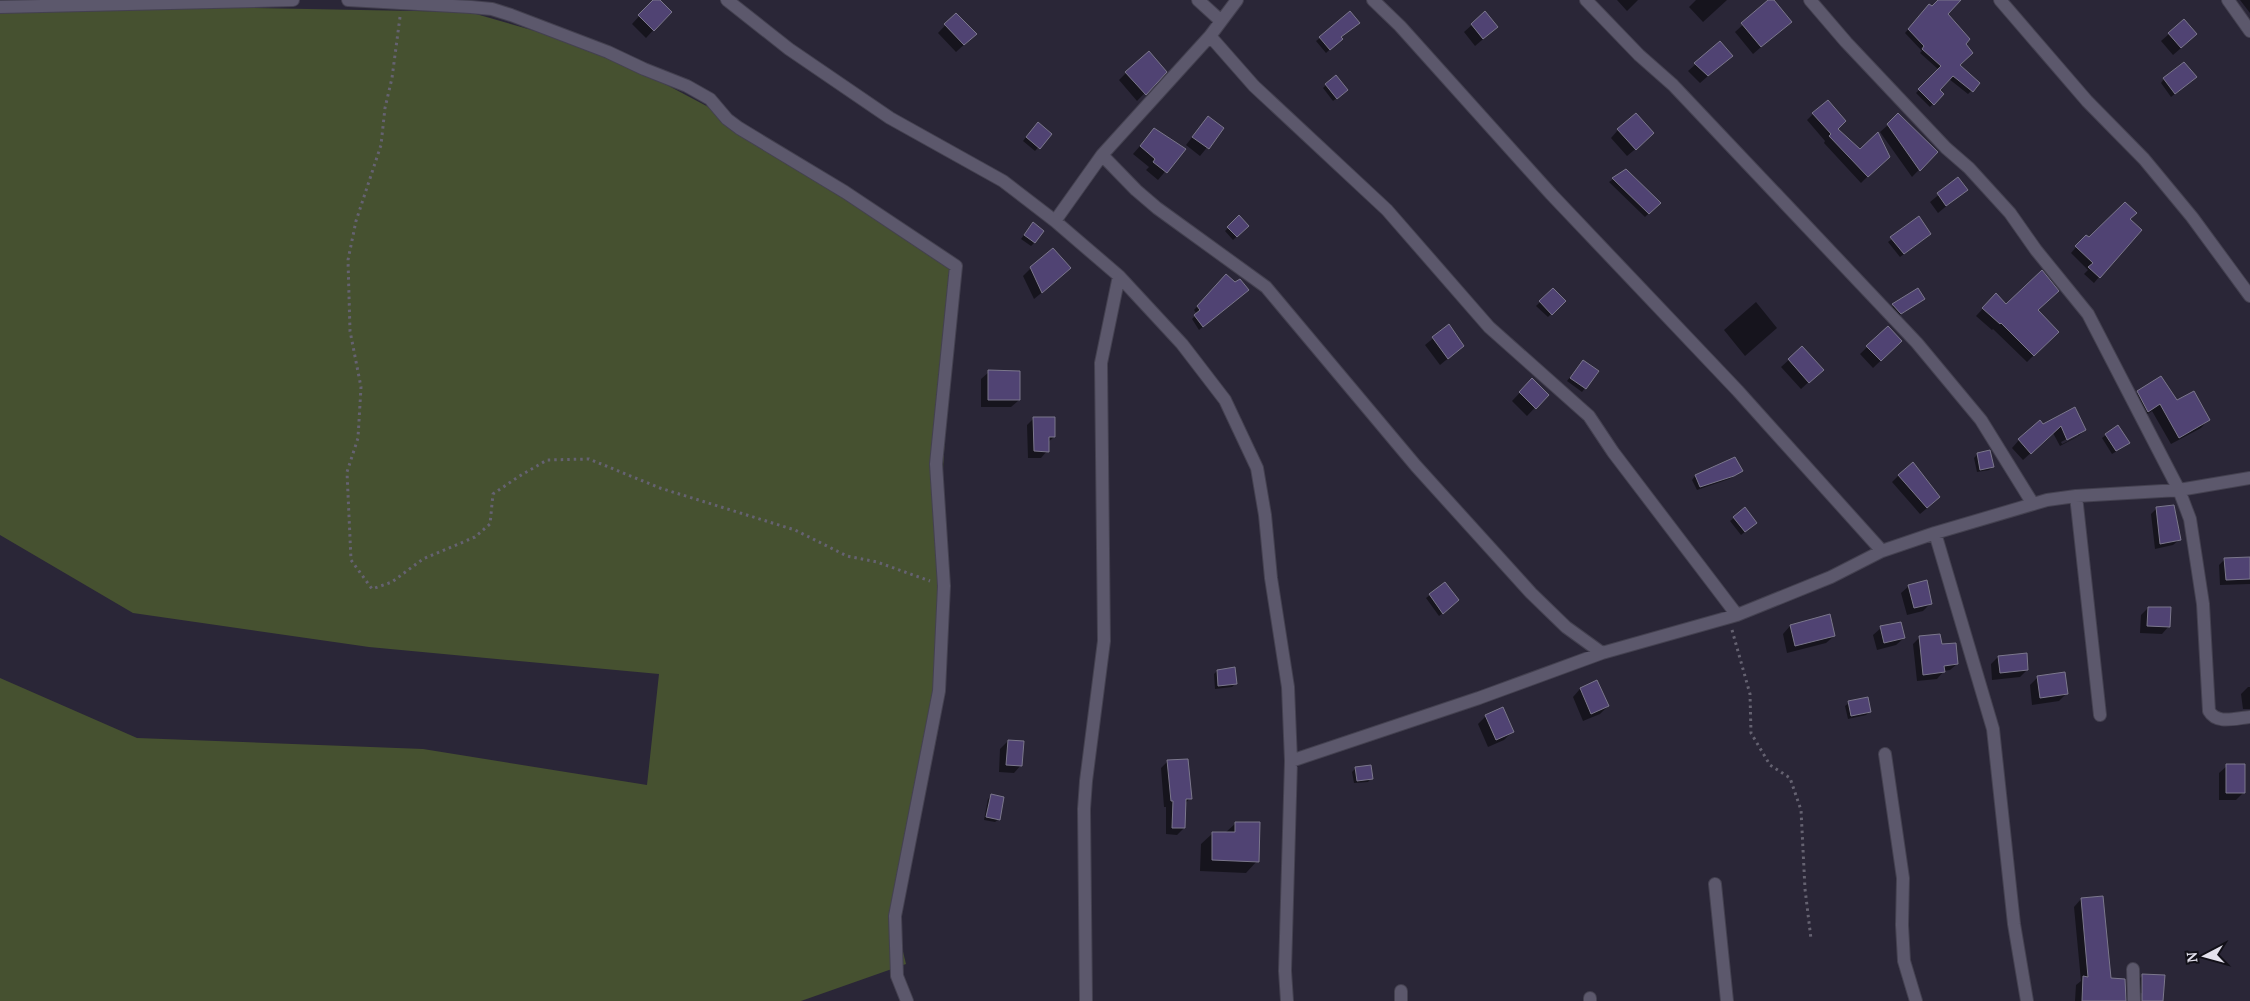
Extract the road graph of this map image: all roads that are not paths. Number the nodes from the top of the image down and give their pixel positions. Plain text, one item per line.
1 (293, 0) edge
2 (348, 0) edge
3 (727, 0) edge
4 (1198, 0) edge
5 (1237, 0) edge
6 (1372, 0) edge
7 (1586, 0) edge
8 (1810, 0) edge
9 (2000, 0) edge
10 (2228, 0) edge
11 (192, 1) edge
12 (59, 3) edge
13 (0, 8) edge
14 (1221, 21) junction
15 (2250, 31) edge
16 (1210, 36) junction
17 (1102, 156) junction
18 (1055, 221) junction
19 (1118, 276) junction
20 (2250, 296) edge
21 (2250, 478) edge
22 (2179, 490) junction
23 (2076, 496) junction
24 (2033, 504) junction
25 (1935, 533) junction
26 (1882, 551) junction
27 (1734, 616) junction
28 (1602, 653) junction
29 (2100, 714) dead end
30 (2250, 717) edge
31 (1885, 754) dead end
32 (1291, 761) junction
33 (1714, 884) dead end
34 (2133, 969) dead end
35 (907, 1001) edge
36 (1086, 1001) edge
37 (1287, 1001) edge
38 (1727, 1001) edge
39 (1916, 1001) edge
40 (2027, 1001) edge
41 (2134, 1001) edge

1 - 11 street
2 - 35 street
3 - 18 street
4 - 14 street
5 - 14 street
6 - 26 street
7 - 24 street
8 - 22 street
9 - 20 street
10 - 15 street
11 - 12 street
12 - 13 street
14 - 16 street
16 - 17 street
16 - 27 street
17 - 18 street
17 - 28 street
18 - 19 street
19 - 32 street
19 - 36 street
21 - 22 street
22 - 23 street
22 - 30 street
23 - 24 street
23 - 29 street
24 - 25 street
25 - 26 street
25 - 40 street
26 - 27 street
27 - 28 street
28 - 32 street
31 - 39 street
32 - 37 street
33 - 38 street
34 - 41 street

